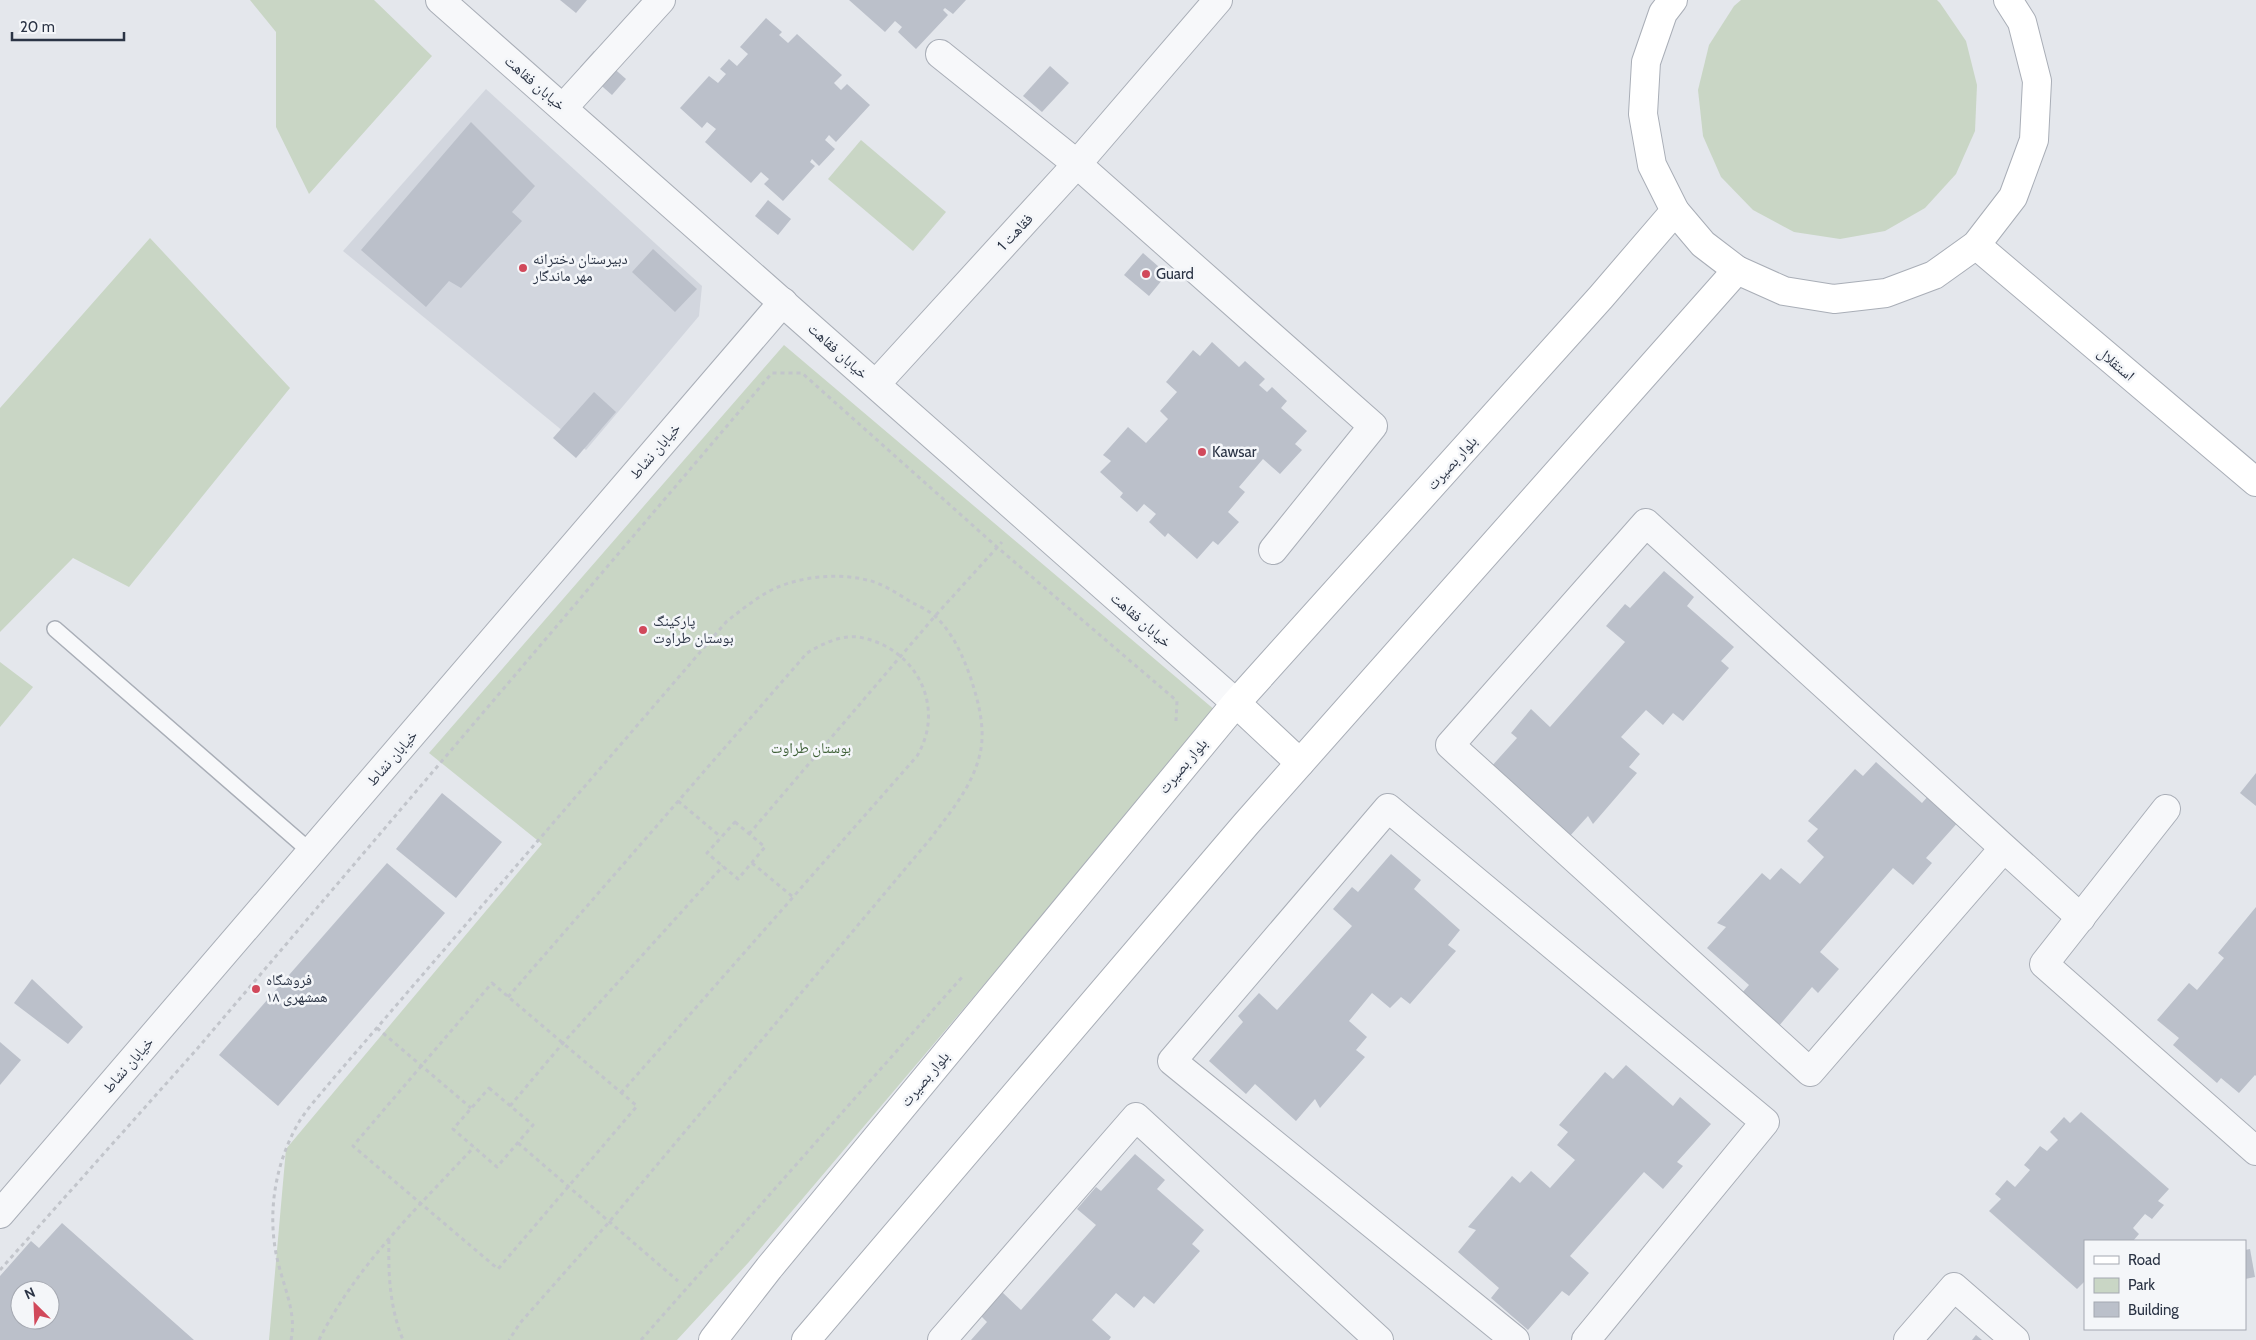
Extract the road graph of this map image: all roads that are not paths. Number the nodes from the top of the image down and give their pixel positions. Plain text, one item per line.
1 (440, 0) edge
2 (661, 0) edge
3 (1218, 0) edge
4 (2008, 0) edge
5 (1662, 4) edge
6 (940, 54) dead end
7 (563, 108) junction
8 (1078, 164) junction
9 (1675, 211) junction
10 (1976, 245) junction
11 (1736, 270) junction
12 (783, 302) junction
13 (876, 384) junction
14 (2256, 482) edge
15 (1273, 550) dead end
16 (55, 630) dead end
17 (1236, 703) junction
18 (1300, 763) junction
19 (2166, 809) dead end
20 (2004, 848) junction
21 (311, 852) junction
22 (2081, 918) junction
23 (2251, 1137) edge
24 (0, 1214) edge
25 (713, 1340) edge
26 (806, 1340) edge
27 (942, 1340) edge
28 (1379, 1340) edge
29 (1515, 1340) edge
30 (1586, 1340) edge
31 (1908, 1340) edge
32 (2015, 1340) edge

1 - 7 street, خیابان فقاهت
2 - 7 street
3 - 8 street, فقاهت 1
4 - 10 main road
5 - 9 main road
6 - 8 street
7 - 12 street, خیابان فقاهت
8 - 13 street, فقاهت 1
8 - 15 street
9 - 11 main road
9 - 17 main road, بلوار بصیرت
10 - 11 main road
10 - 14 main road, استقلال
11 - 18 main road
12 - 13 street, خیابان فقاهت
12 - 21 street, خیابان نشاط
13 - 17 street, خیابان فقاهت
16 - 21 lane
17 - 18 main road
17 - 25 main road, بلوار بصیرت
18 - 26 main road
19 - 22 street
20 - 20 street
20 - 22 street
21 - 24 street, خیابان نشاط
22 - 23 street
27 - 28 street
29 - 30 street
31 - 32 street

